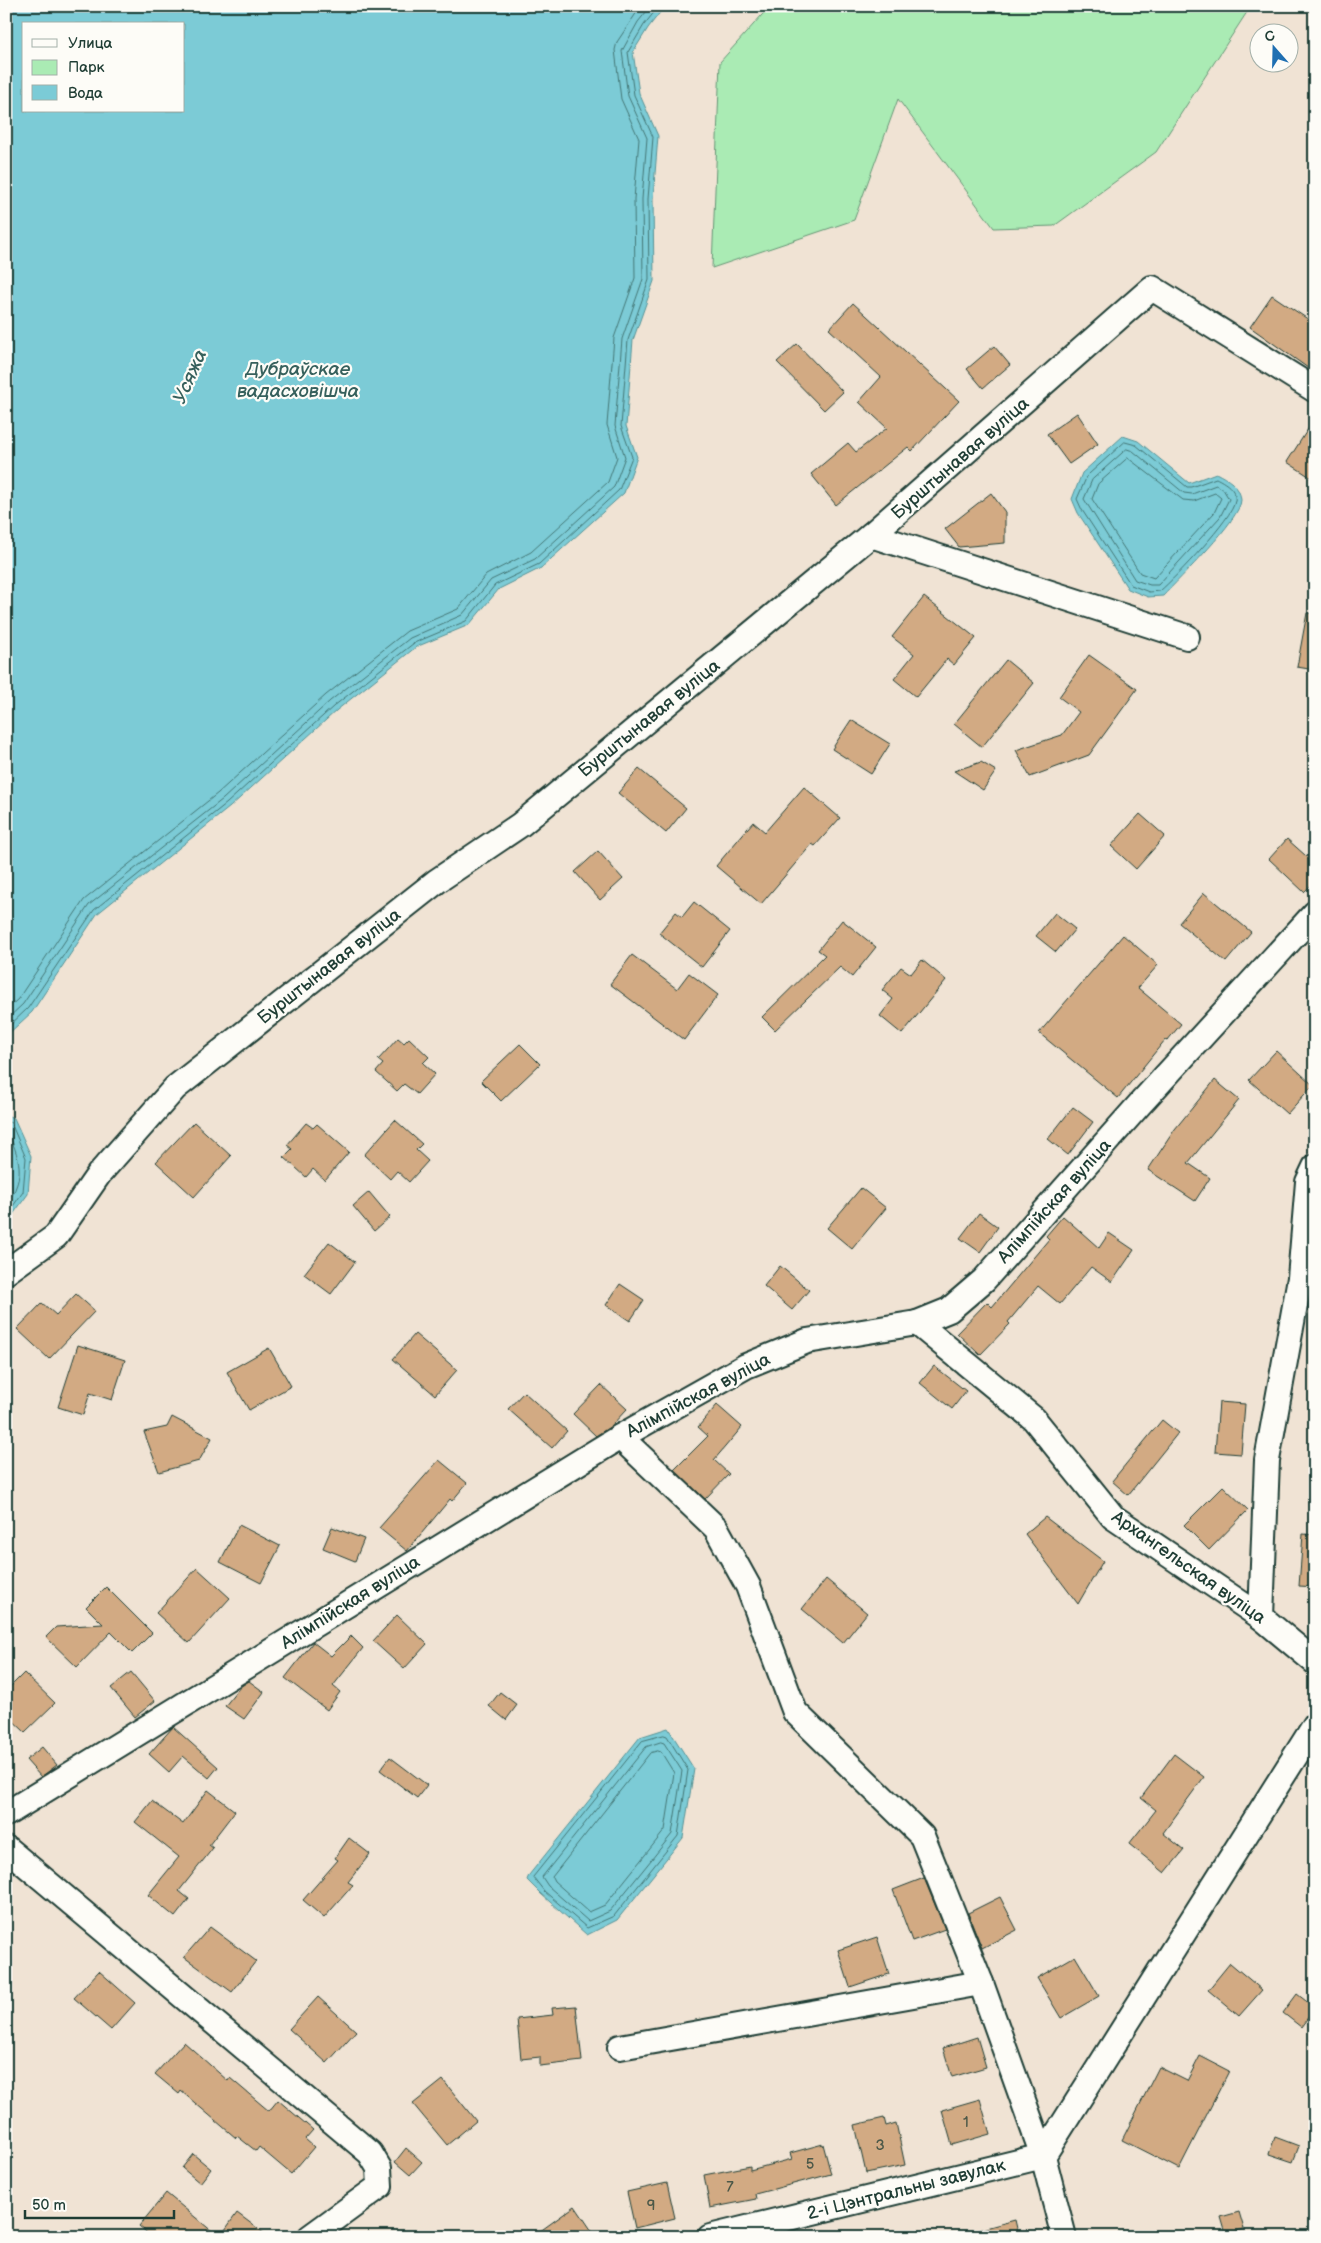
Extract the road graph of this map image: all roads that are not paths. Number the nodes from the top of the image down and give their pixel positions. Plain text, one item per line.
1 (1315, 390) edge
2 (871, 535) junction
3 (1188, 637) dead end
4 (1315, 913) edge
5 (1315, 1167) edge
6 (6, 1272) edge
7 (917, 1323) junction
8 (620, 1437) junction
9 (1261, 1618) junction
10 (1315, 1662) edge
11 (1315, 1725) edge
12 (6, 1814) edge
13 (6, 1848) edge
14 (982, 1982) junction
15 (620, 2047) dead end
16 (1042, 2156) junction
17 (310, 2237) edge
18 (710, 2237) edge
19 (1064, 2237) edge

1 - 2 street, Бурштынавая вуліца
2 - 3 street
2 - 6 street, Бурштынавая вуліца
4 - 7 street, Алімпійская вуліца
5 - 9 street
7 - 8 street, Алімпійская вуліца
7 - 9 street, Архангельская вуліца
8 - 12 street, Алімпійская вуліца
8 - 14 street
9 - 10 street, Архангельская вуліца
11 - 16 street
13 - 17 street
14 - 15 street
14 - 16 street
16 - 18 street, 2-і Цэнтральны завулак
16 - 19 street

